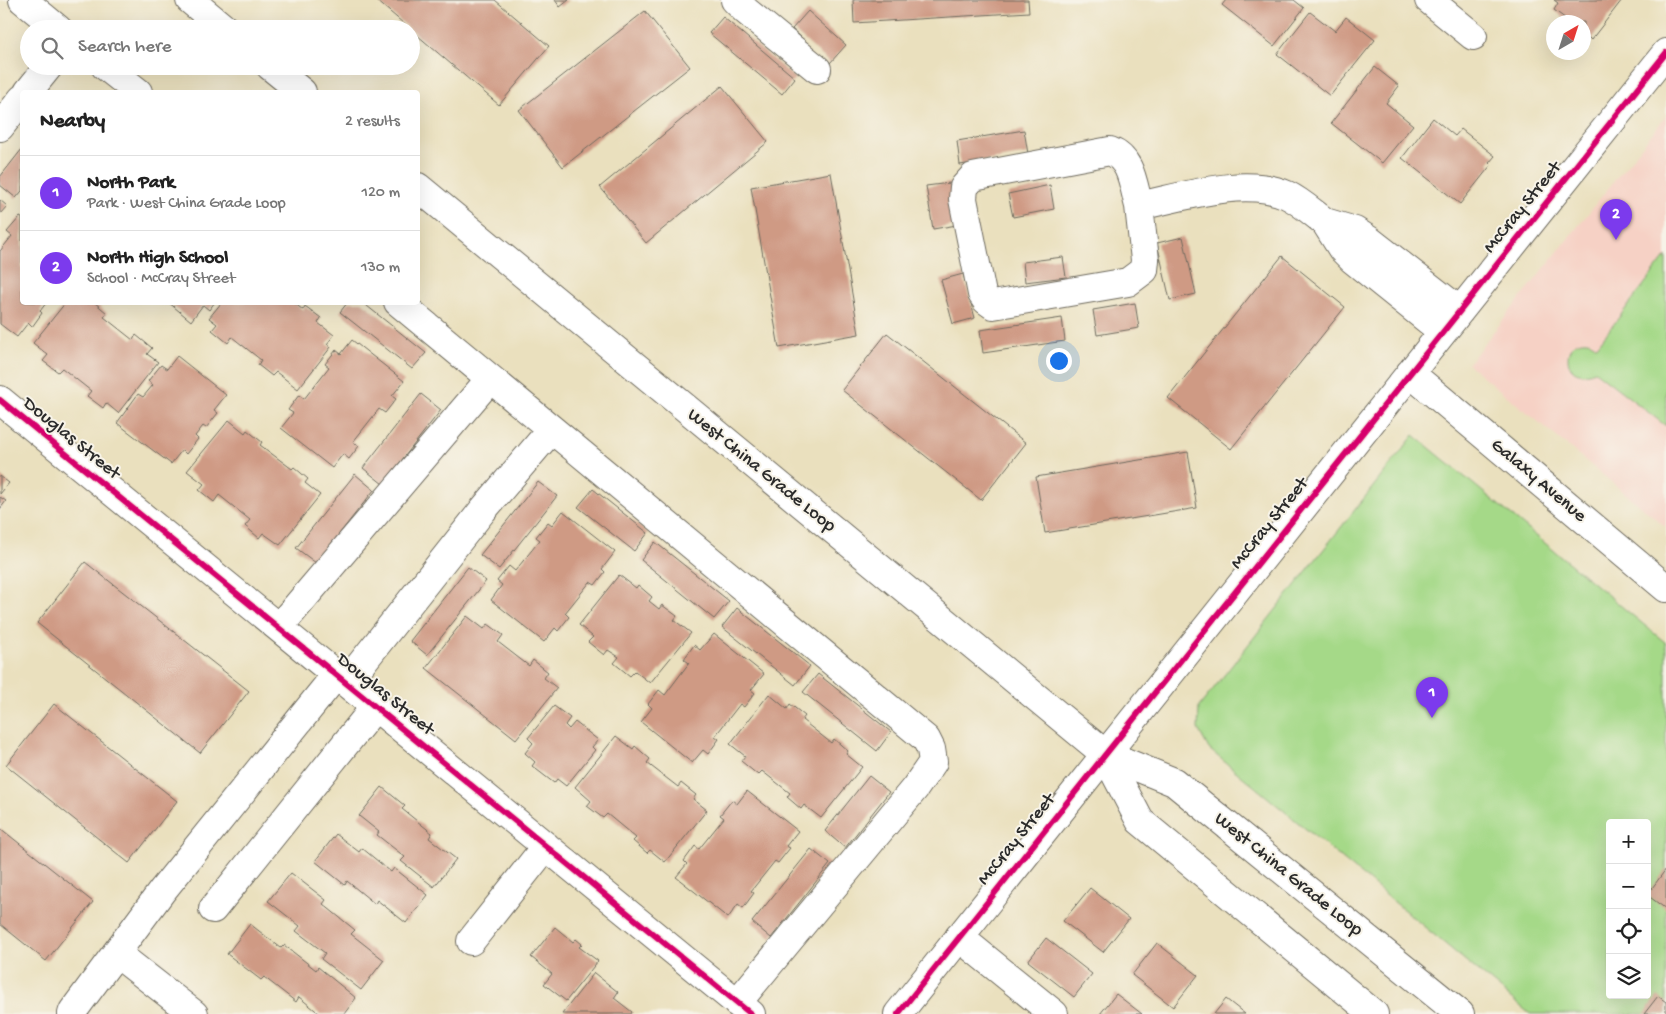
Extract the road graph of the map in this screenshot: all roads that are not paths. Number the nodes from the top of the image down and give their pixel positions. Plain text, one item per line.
1 (23, 0) edge
2 (190, 0) edge
3 (735, 0) edge
4 (1429, 0) edge
5 (47, 20) edge
6 (214, 20) edge
7 (1473, 36) dead end
8 (1666, 53) edge
9 (817, 69) dead end
10 (42, 75) edge
11 (116, 75) edge
12 (281, 75) edge
13 (30, 90) edge
14 (135, 90) edge
15 (300, 90) edge
16 (20, 102) edge
17 (0, 127) edge
18 (420, 189) edge
19 (1139, 206) junction
20 (1324, 222) junction
21 (402, 305) edge
22 (1460, 311) junction
23 (1443, 332) junction
24 (1410, 374) junction
25 (490, 379) junction
26 (0, 400) edge
27 (550, 430) junction
28 (1666, 588) edge
29 (279, 628) junction
30 (341, 679) junction
31 (375, 707) junction
32 (1105, 754) junction
33 (546, 846) junction
34 (212, 909) dead end
35 (959, 937) junction
36 (471, 941) dead end
37 (116, 953) junction
38 (744, 1008) edge
39 (72, 1014) edge
40 (194, 1014) edge
41 (898, 1014) edge
42 (1054, 1014) edge
43 (1374, 1014) edge
44 (1460, 1014) edge

1 - 5 street
2 - 6 street
3 - 9 street
4 - 7 street
8 - 22 street, McCray Street
10 - 13 street
11 - 14 street
12 - 15 street
16 - 17 street
18 - 32 street, West China Grade Loop
19 - 19 street
19 - 20 street
20 - 22 street
20 - 23 street
21 - 25 street
22 - 23 street, McCray Street
23 - 24 street, McCray Street
24 - 28 street, Galaxy Avenue
24 - 32 street, McCray Street
25 - 27 street
25 - 29 street
26 - 29 street, Douglas Street
27 - 30 street
27 - 38 street
29 - 30 street, Douglas Street
30 - 31 street, Douglas Street
30 - 37 street
31 - 33 street, Douglas Street
31 - 34 street
32 - 35 street, McCray Street
32 - 43 street, West China Grade Loop
32 - 44 street, West China Grade Loop
33 - 36 street
33 - 38 street, Douglas Street
35 - 41 street, McCray Street
35 - 42 street
37 - 39 street
37 - 40 street

